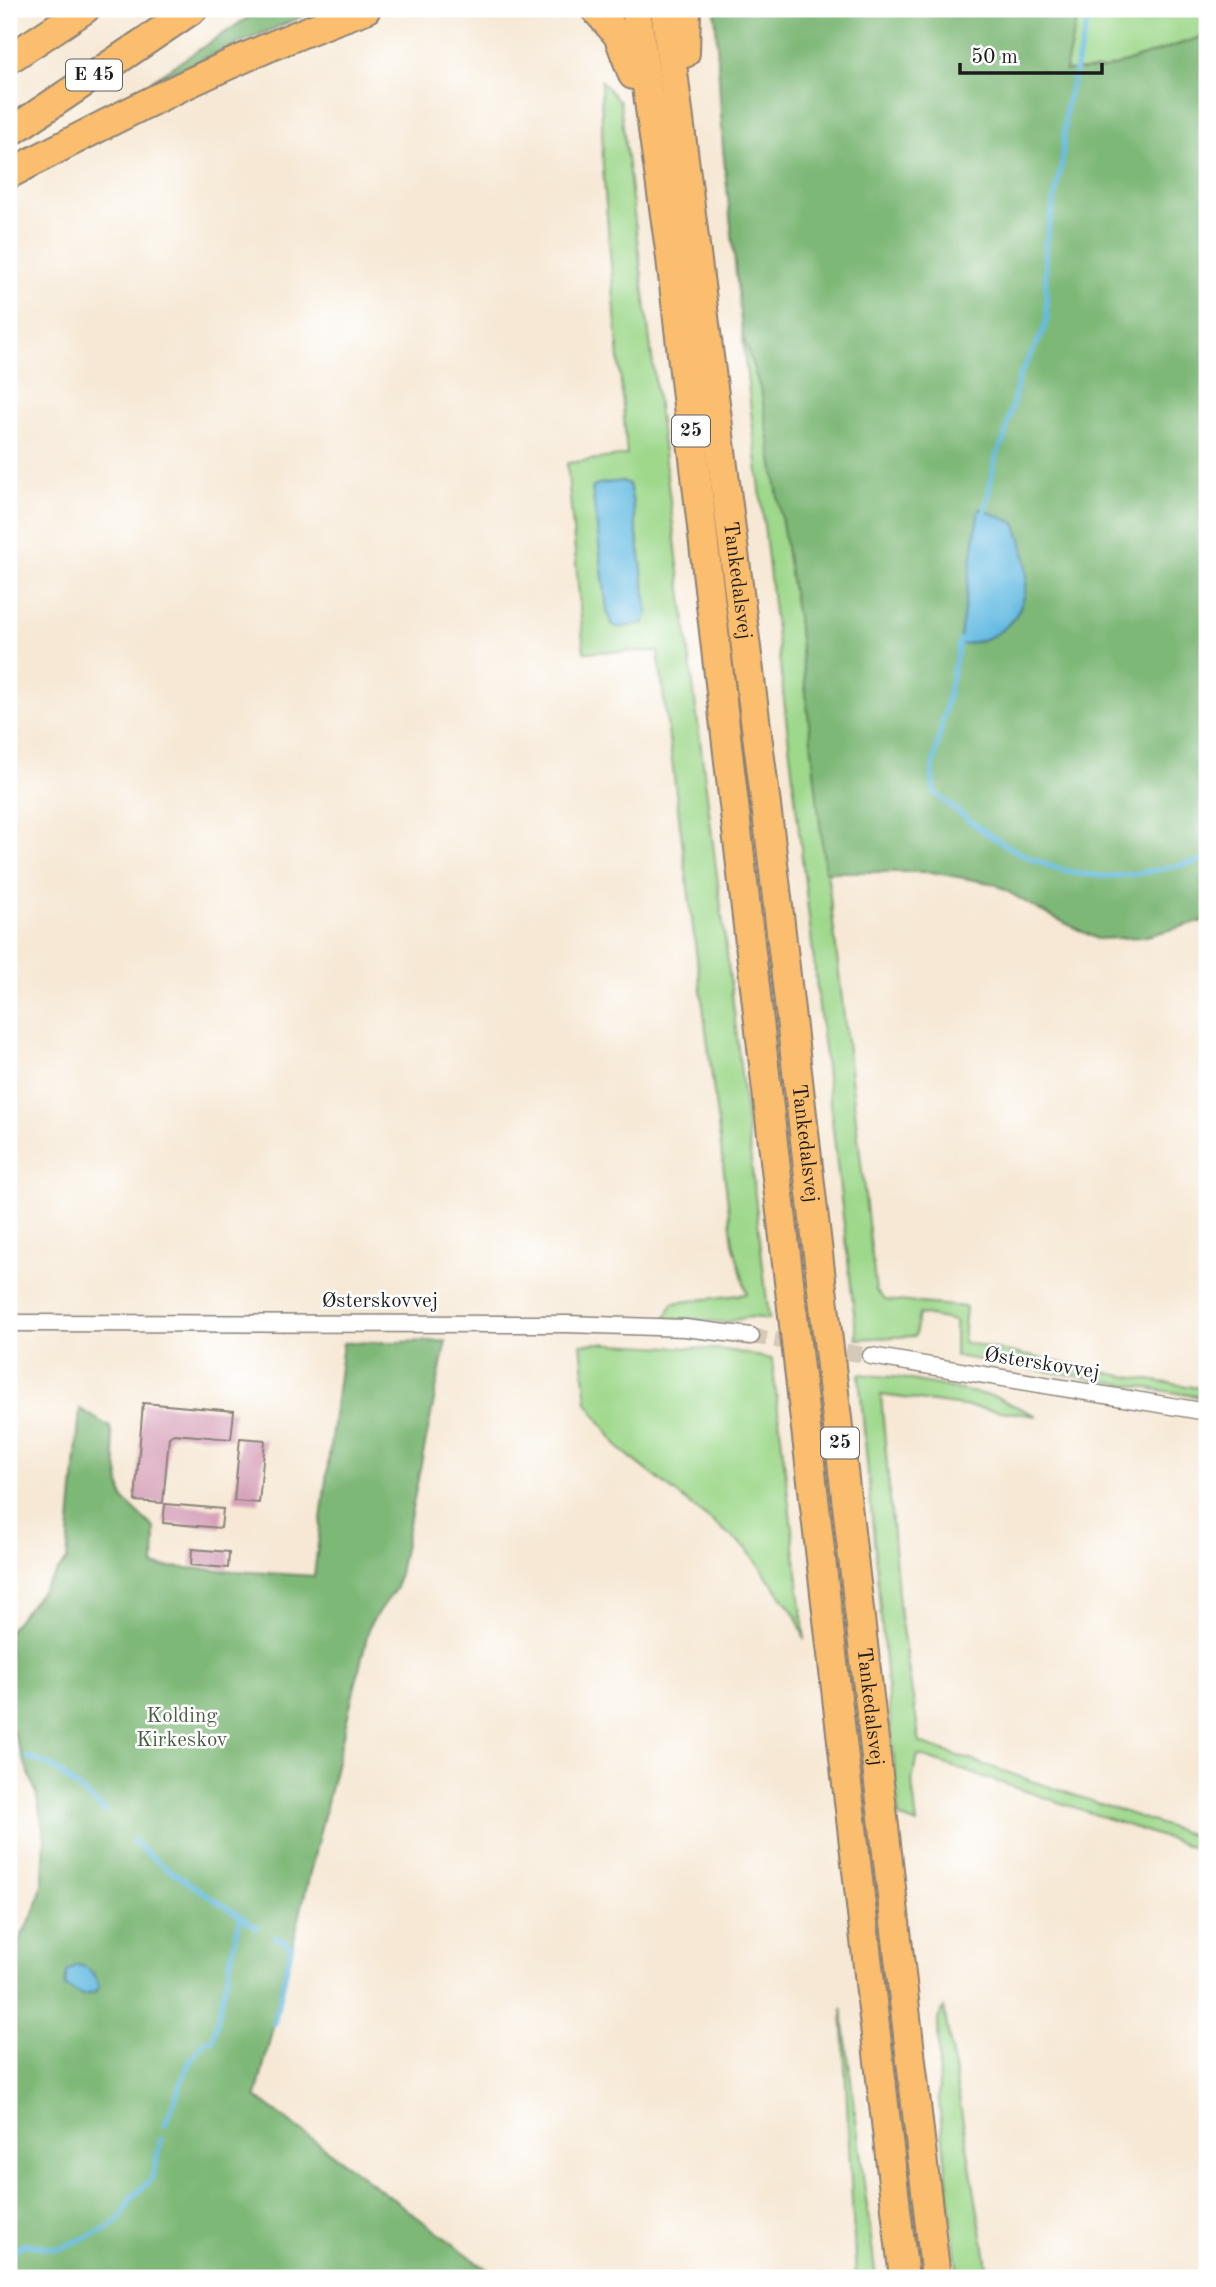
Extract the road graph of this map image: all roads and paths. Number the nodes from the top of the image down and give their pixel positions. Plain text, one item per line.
1 (85, 9) edge
2 (193, 9) edge
3 (366, 9) edge
4 (595, 9) edge
5 (636, 9) edge
6 (665, 9) edge
7 (686, 9) edge
8 (9, 59) edge
9 (9, 133) edge
10 (9, 174) edge
11 (682, 247) junction
12 (9, 1323) edge
13 (751, 1336) tunnel mouth
14 (871, 1356) tunnel mouth
15 (1207, 1412) edge
16 (904, 2278) edge
17 (936, 2278) edge

1 - 8 highway
2 - 9 highway, E 45
3 - 10 highway
4 - 11 highway
5 - 11 highway, Tankedalsvej / 25
6 - 11 highway, Tankedalsvej / 25
7 - 11 highway
11 - 16 highway, Tankedalsvej / 25
11 - 17 highway, Tankedalsvej / 25
12 - 13 street, Østerskovvej
14 - 15 street, Østerskovvej

